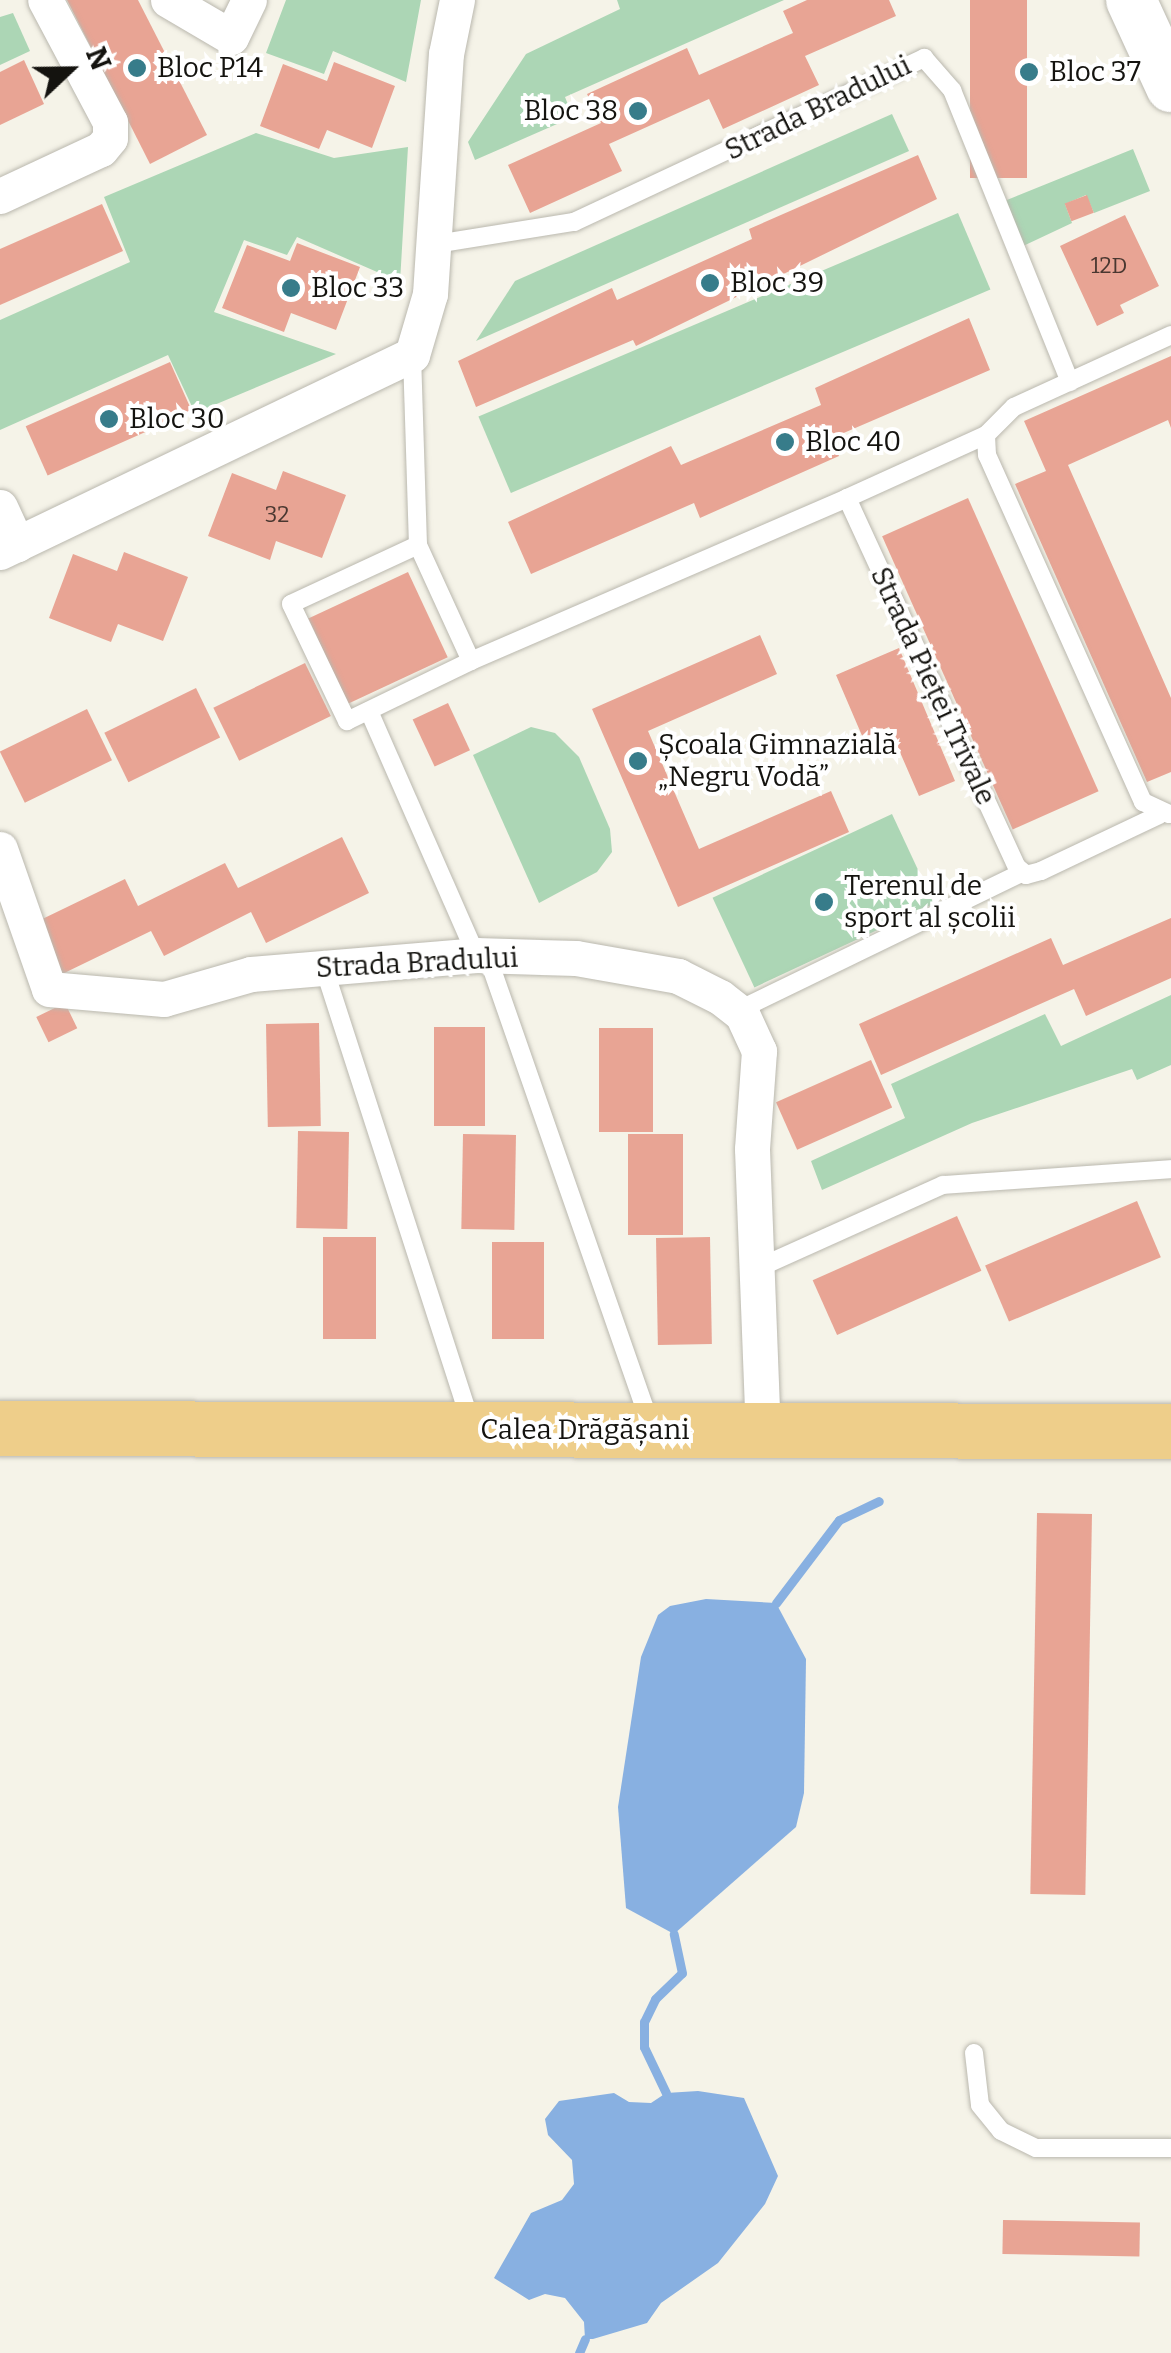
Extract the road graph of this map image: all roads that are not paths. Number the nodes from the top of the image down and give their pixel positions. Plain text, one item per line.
1 (45, 0) edge
2 (249, 0) edge
3 (457, 0) edge
4 (1131, 0) edge
5 (175, 3) edge
6 (1171, 86) edge
7 (0, 196) edge
8 (430, 245) junction
9 (1171, 335) edge
10 (412, 355) junction
11 (1070, 382) junction
12 (986, 435) junction
13 (847, 498) junction
14 (0, 507) edge
15 (418, 545) junction
16 (8, 548) edge
17 (471, 660) junction
18 (369, 712) junction
19 (1165, 814) edge
20 (0, 850) edge
21 (1023, 872) junction
22 (481, 955) junction
23 (324, 968) junction
24 (737, 1010) junction
25 (1171, 1169) edge
26 (758, 1268) junction
27 (0, 1428) edge
28 (473, 1430) junction
29 (653, 1431) junction
30 (762, 1431) junction
31 (1171, 1432) edge
32 (974, 2053) dead end
33 (1171, 2148) edge

1 - 7 street
2 - 5 street
3 - 8 street
4 - 6 main road
8 - 10 street
8 - 11 lane, Strada Bradului
9 - 11 lane
10 - 15 lane
10 - 16 street
11 - 12 lane
12 - 13 lane
12 - 19 lane
13 - 17 lane
13 - 21 lane, Strada Pieței Trivale
14 - 16 street
15 - 17 lane
15 - 18 lane
17 - 18 lane
18 - 22 lane
19 - 21 lane
20 - 23 street, Strada Bradului
21 - 24 lane
22 - 23 street, Strada Bradului
22 - 24 street, Strada Bradului
22 - 29 lane
23 - 28 lane
24 - 26 street
25 - 26 lane
26 - 30 street
27 - 28 main road, Calea Drăgășani
28 - 29 main road, Calea Drăgășani
29 - 30 main road, Calea Drăgășani
30 - 31 main road, Calea Drăgășani
32 - 33 lane

